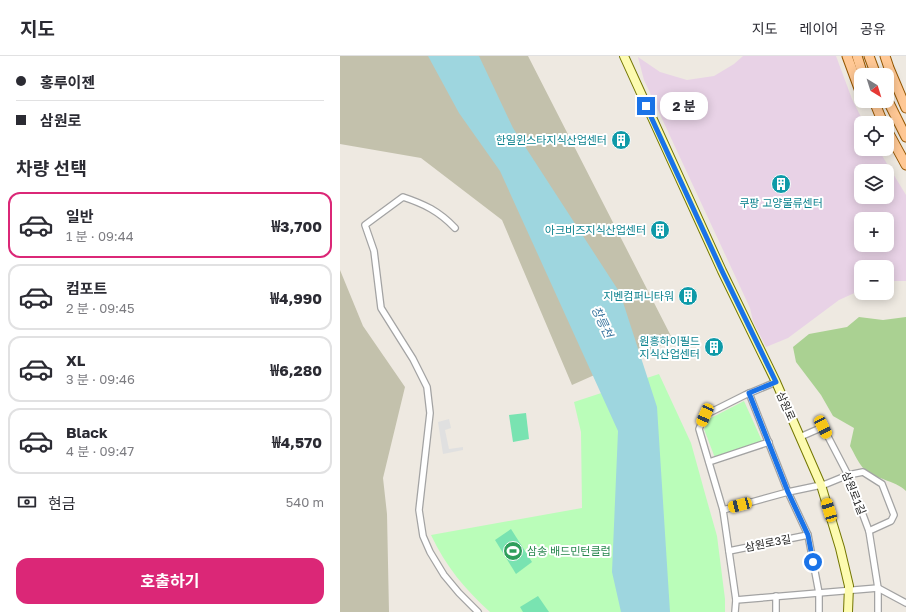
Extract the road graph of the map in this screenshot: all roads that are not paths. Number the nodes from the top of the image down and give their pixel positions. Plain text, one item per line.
1 (624, 56) edge
2 (847, 56) edge
3 (857, 56) edge
4 (869, 56) edge
5 (885, 56) edge
6 (861, 68) edge
7 (873, 68) edge
8 (854, 75) edge
9 (873, 108) edge
10 (892, 108) edge
11 (906, 108) edge
12 (879, 116) edge
13 (906, 137) edge
14 (894, 143) edge
15 (906, 165) edge
16 (455, 228) dead end
17 (776, 382) junction
18 (749, 393) junction
19 (800, 437) junction
20 (769, 442) junction
21 (709, 462) junction
22 (848, 475) junction
23 (821, 485) junction
24 (788, 492) junction
25 (723, 510) junction
26 (870, 531) junction
27 (808, 535) junction
28 (729, 551) junction
29 (878, 588) junction
30 (849, 590) junction
31 (819, 593) junction
32 (776, 596) junction
33 (736, 600) junction
34 (906, 603) edge
35 (478, 612) edge
36 (736, 612) edge
37 (776, 612) edge
38 (819, 612) edge
39 (848, 612) edge
40 (878, 612) edge

1 - 17 main road, 삼원로
2 - 8 main road
3 - 6 main road
4 - 7 main road
5 - 11 main road
9 - 12 main road
10 - 13 main road
14 - 15 main road
16 - 35 street
17 - 18 street, 삼원로3길
17 - 19 main road, 삼원로
18 - 20 street, 삼원로3길
18 - 21 street, 삼원로3길
19 - 22 street, 삼원로1길
19 - 23 main road, 삼원로
20 - 21 street
20 - 24 street, 삼원로3길
21 - 25 street, 삼원로3길
22 - 23 street
22 - 26 street, 삼원로1길
22 - 26 street
23 - 24 street
23 - 30 main road, 삼원로
24 - 25 street
24 - 27 street, 삼원로3길
25 - 28 street, 삼원로3길
26 - 29 street, 삼원로1길
27 - 28 street, 삼원로3길
27 - 31 street, 삼원로3길
28 - 33 street, 삼원로3길
29 - 30 street
29 - 34 street
29 - 40 street, 삼원로1길
30 - 31 street
30 - 39 main road, 삼원로
31 - 32 street
31 - 38 street, 삼원로3길
32 - 33 street
32 - 37 street
33 - 36 street, 삼원로3길

